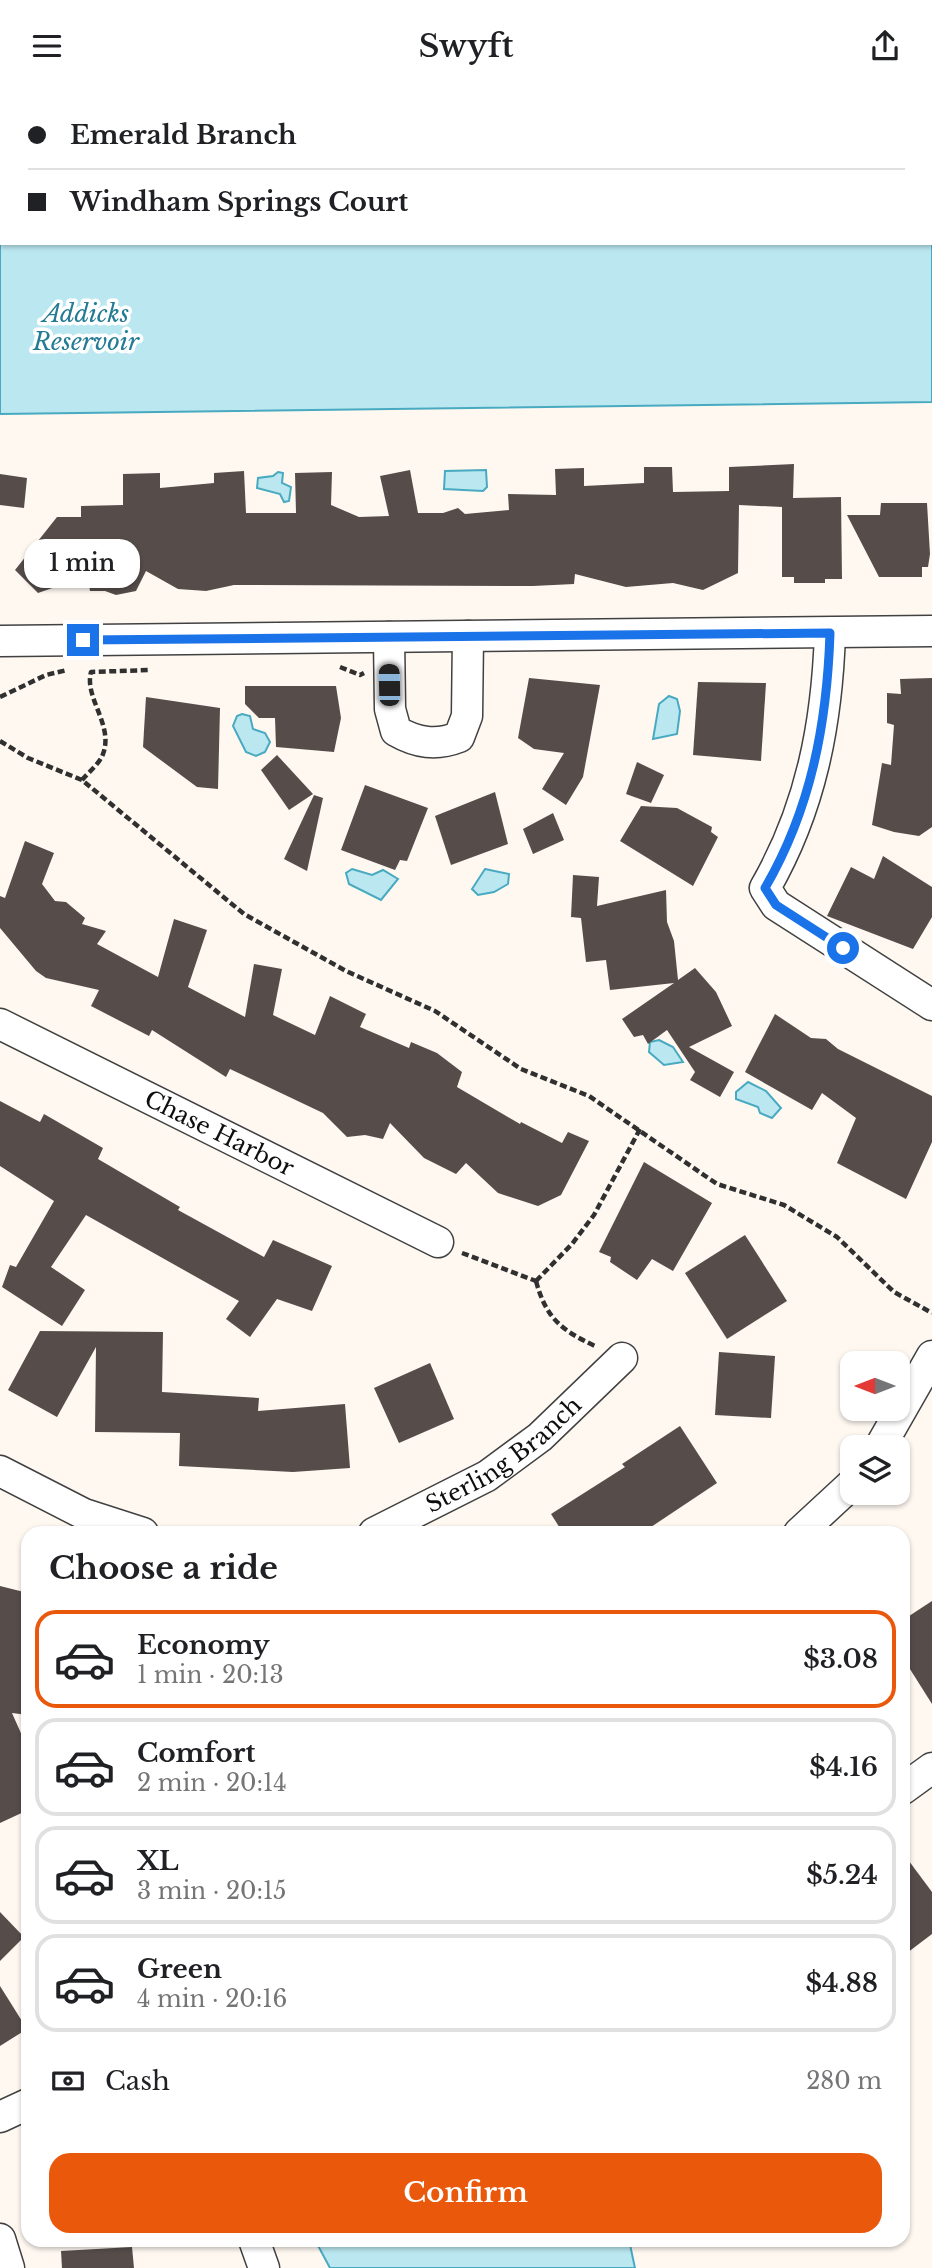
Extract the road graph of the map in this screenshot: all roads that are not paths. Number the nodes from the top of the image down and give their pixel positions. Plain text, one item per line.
1 (932, 631) edge
2 (830, 633) junction
3 (468, 636) junction
4 (0, 641) edge
5 (389, 649) junction
6 (932, 1005) edge
7 (0, 1024) edge
8 (438, 1242) road end
9 (932, 1356) edge
10 (622, 1358) road end
11 (887, 1435) edge
12 (0, 1471) edge
13 (840, 1495) edge
14 (121, 1526) edge
15 (387, 1526) edge
16 (807, 1526) edge
17 (932, 1768) edge
18 (910, 1784) edge
19 (21, 2107) edge
20 (0, 2117) edge
21 (0, 2239) edge
22 (256, 2247) edge
23 (9, 2268) edge
24 (264, 2268) edge

1 - 2 street
2 - 3 street
2 - 6 street
3 - 5 street
3 - 5 street
4 - 5 street
7 - 8 street, Chase Harbor
9 - 11 street
10 - 15 street, Sterling Branch
12 - 14 street
13 - 16 street
17 - 18 street
19 - 20 street
21 - 23 street
22 - 24 street

